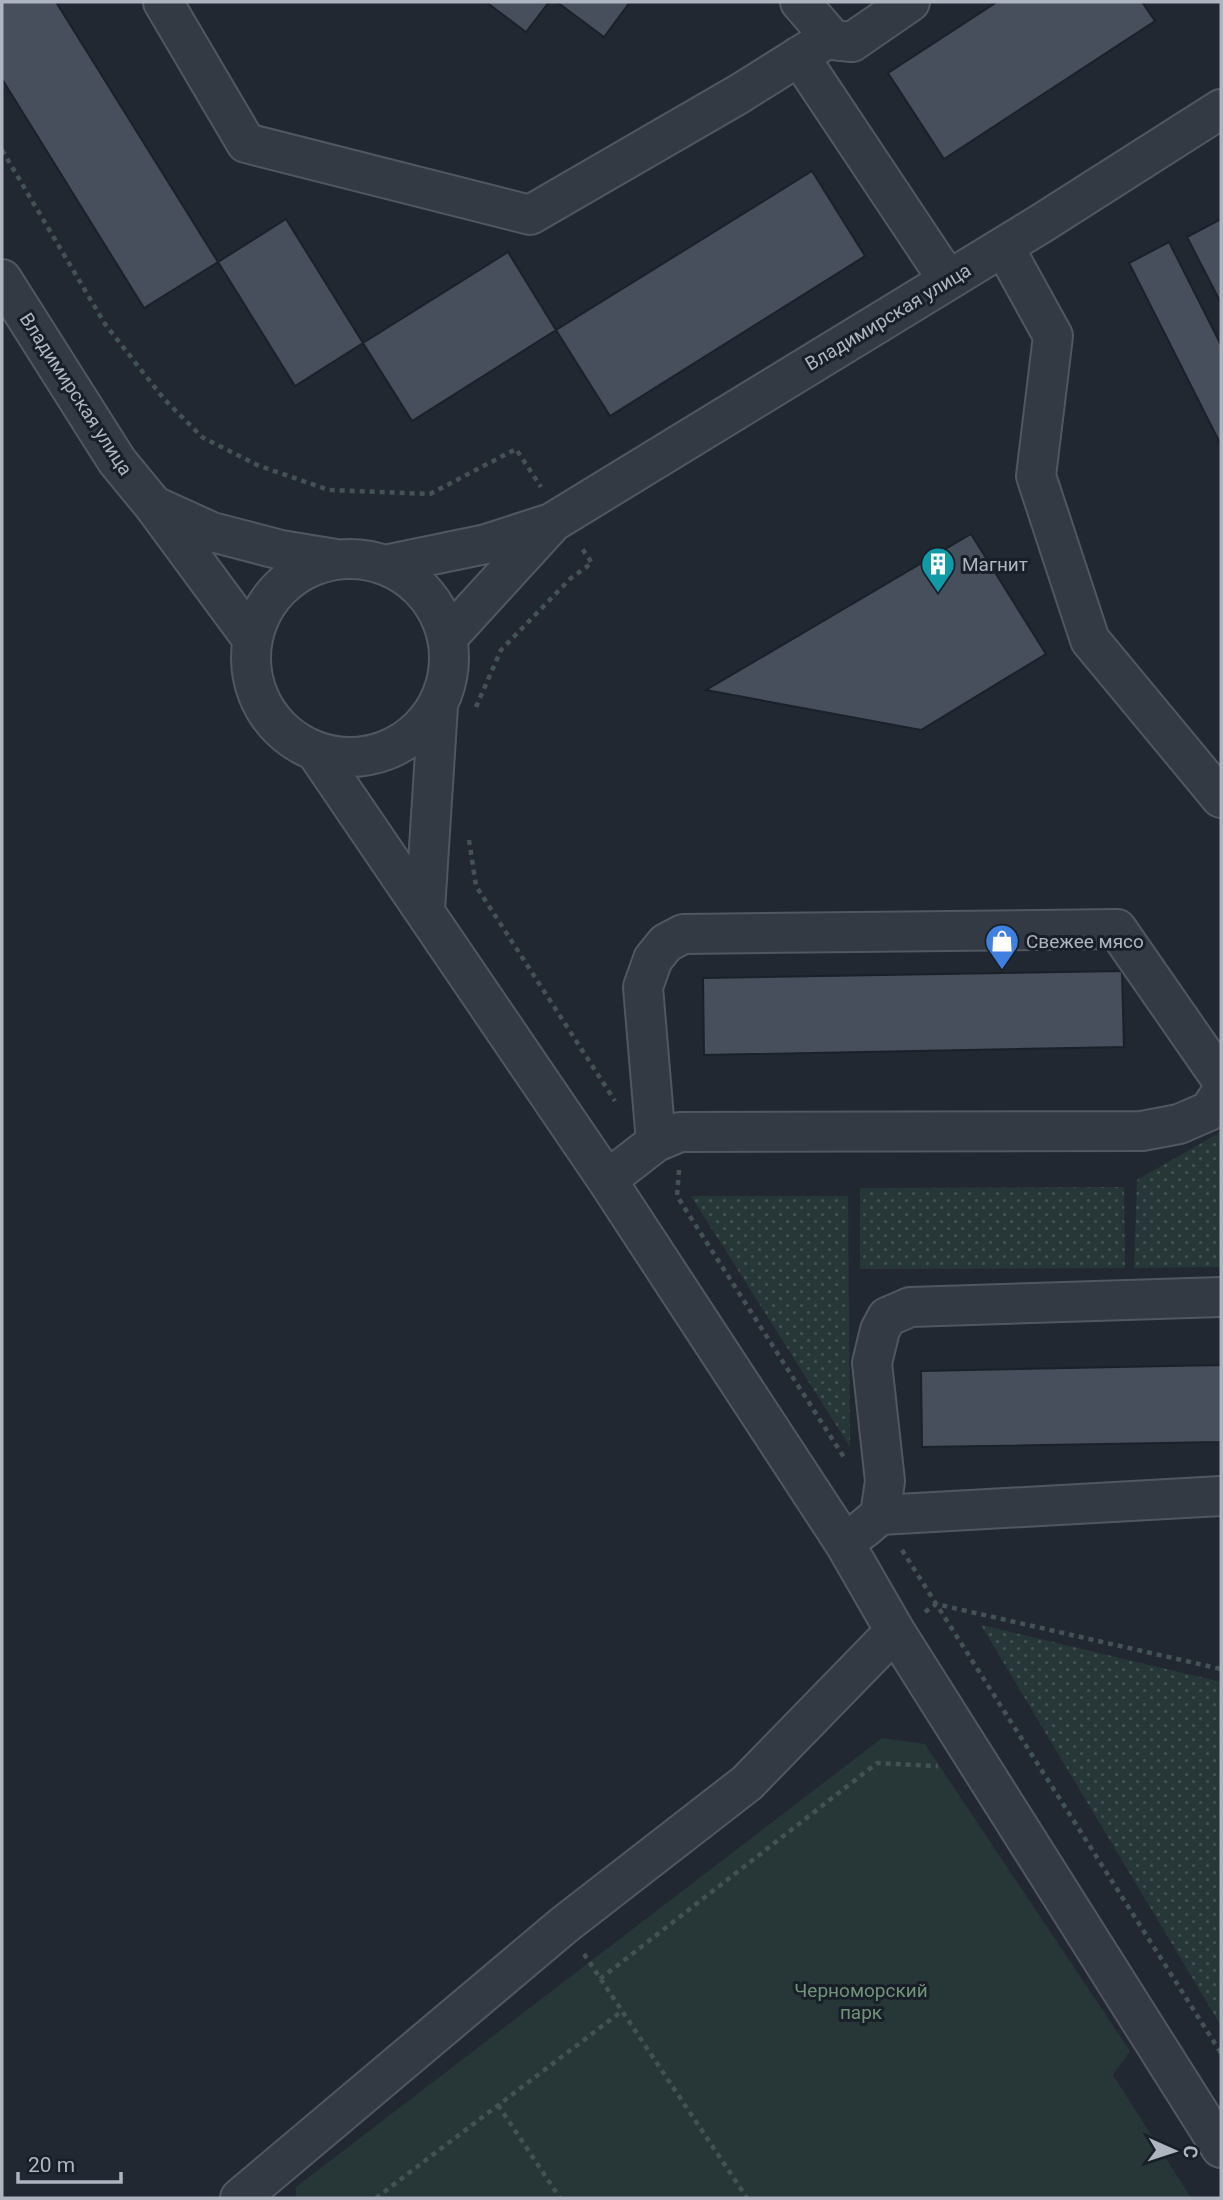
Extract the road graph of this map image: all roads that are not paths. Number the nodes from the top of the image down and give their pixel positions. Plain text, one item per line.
1 (163, 2) edge
2 (800, 2) edge
3 (910, 2) edge
4 (815, 47) junction
5 (1221, 109) edge
6 (1004, 247) junction
7 (2, 279) edge
8 (948, 280) junction
9 (155, 506) junction
10 (553, 522) junction
11 (336, 559) junction
12 (389, 564) junction
13 (448, 637) junction
14 (251, 639) junction
15 (438, 706) junction
16 (316, 752) junction
17 (1221, 798) edge
18 (425, 911) junction
19 (1221, 1079) edge
20 (1221, 1093) edge
21 (656, 1142) junction
22 (607, 1180) junction
23 (1221, 1297) edge
24 (1221, 1496) edge
25 (880, 1515) junction
26 (845, 1544) junction
27 (895, 1631) junction
28 (1221, 2147) edge
29 (251, 2195) edge

1 - 4 street
2 - 4 street
3 - 4 street
4 - 8 street
5 - 6 street, Владимирская улица
6 - 8 street, Владимирская улица
6 - 17 street
7 - 9 street, Владимирская улица
8 - 10 street, Владимирская улица
9 - 11 street, Владимирская улица
9 - 14 street, Владимирская улица
10 - 12 street, Владимирская улица
10 - 13 street, Владимирская улица
11 - 12 street
11 - 14 street
12 - 13 street
13 - 15 street
14 - 16 street
15 - 16 street
15 - 18 street
16 - 18 street
18 - 22 street
19 - 21 street
20 - 21 street
21 - 22 street
22 - 26 street
23 - 25 street
24 - 25 street
25 - 26 street
26 - 27 street
27 - 28 street
27 - 29 street

